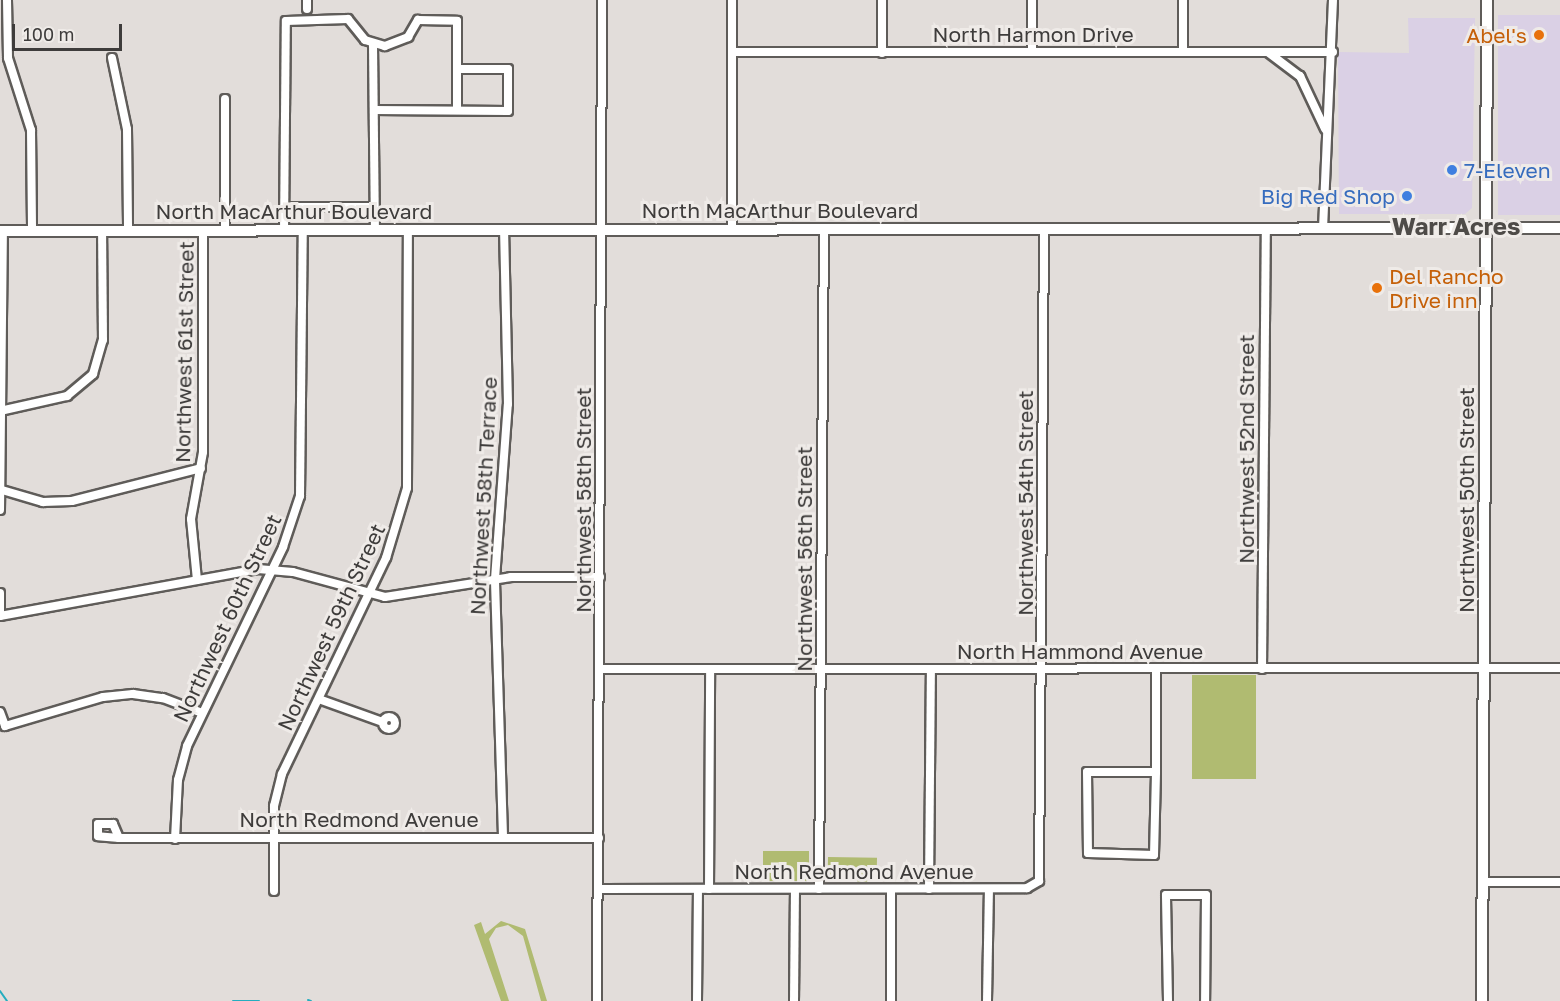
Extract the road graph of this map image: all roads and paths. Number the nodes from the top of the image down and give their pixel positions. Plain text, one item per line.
1 (7, 0) edge
2 (602, 0) edge
3 (732, 0) edge
4 (882, 0) edge
5 (1032, 0) edge
6 (1183, 0) edge
7 (1333, 0) edge
8 (1487, 0) edge
9 (373, 44) junction
10 (732, 52) junction
11 (882, 52) junction
12 (1032, 52) junction
13 (1183, 52) junction
14 (1266, 52) junction
15 (1333, 52) junction
16 (4, 58) edge
17 (112, 58) dead end
18 (457, 69) junction
19 (225, 99) dead end
20 (374, 110) junction
21 (457, 110) junction
22 (1326, 130) junction
23 (284, 207) junction
24 (374, 207) junction
25 (1266, 228) junction
26 (1487, 228) junction
27 (1560, 228) edge
28 (1044, 229) junction
29 (1323, 229) junction
30 (303, 230) junction
31 (504, 230) junction
32 (603, 230) junction
33 (732, 230) junction
34 (824, 230) junction
35 (1, 231) edge
36 (32, 231) junction
37 (102, 231) junction
38 (128, 231) junction
39 (203, 231) junction
40 (225, 231) junction
41 (284, 231) junction
42 (375, 231) junction
43 (408, 231) junction
44 (1, 411) edge
45 (201, 468) junction
46 (2, 490) junction
47 (0, 510) edge
48 (273, 569) junction
49 (600, 577) junction
50 (495, 579) junction
51 (197, 580) junction
52 (0, 593) edge
53 (369, 595) junction
54 (0, 616) edge
55 (1485, 668) junction
56 (1560, 668) edge
57 (600, 669) junction
58 (710, 669) junction
59 (821, 669) junction
60 (931, 669) junction
61 (1042, 669) junction
62 (1156, 669) junction
63 (1262, 669) junction
64 (319, 699) junction
65 (0, 712) edge
66 (202, 713) junction
67 (383, 722) dead end
68 (1156, 772) junction
69 (503, 836) junction
70 (119, 838) dead end
71 (274, 838) junction
72 (599, 838) junction
73 (175, 839) junction
74 (1483, 882) junction
75 (1560, 882) edge
76 (1036, 885) joint
77 (598, 889) junction
78 (698, 889) junction
79 (709, 889) junction
80 (795, 889) junction
81 (819, 889) junction
82 (891, 889) junction
83 (929, 889) junction
84 (989, 889) junction
85 (274, 891) dead end
86 (597, 1001) edge
87 (697, 1001) edge
88 (794, 1001) edge
89 (891, 1001) edge
90 (987, 1001) edge
91 (1168, 1001) edge
92 (1205, 1001) edge
93 (1482, 1001) edge

1 - 16 street
2 - 32 street, Northwest 58th Street
3 - 10 street
4 - 11 street
5 - 12 street
6 - 13 street
7 - 15 street
8 - 26 main road, Northwest 50th Street
9 - 18 street
9 - 20 street
9 - 23 street
10 - 11 street, North Harmon Drive
10 - 33 street
11 - 12 street, North Harmon Drive
12 - 13 street, North Harmon Drive
13 - 14 street, North Harmon Drive
14 - 15 street, North Harmon Drive
14 - 22 street
15 - 22 street
16 - 36 street
17 - 38 street
18 - 21 street
18 - 21 street
19 - 40 street, Northwest 61st Street
20 - 21 street
20 - 24 street
22 - 29 street
23 - 24 street
23 - 41 street
24 - 42 street
25 - 28 main road, North MacArthur Boulevard
25 - 29 main road, North MacArthur Boulevard
25 - 63 street, Northwest 52nd Street
26 - 27 main road, North MacArthur Boulevard
26 - 29 main road, North MacArthur Boulevard
26 - 55 main road, Northwest 50th Street
28 - 34 main road, North MacArthur Boulevard
28 - 61 street, Northwest 54th Street
30 - 41 main road, North MacArthur Boulevard
30 - 42 main road, North MacArthur Boulevard
30 - 48 street, Northwest 60th Street
31 - 32 main road, North MacArthur Boulevard
31 - 43 main road, North MacArthur Boulevard
31 - 50 street, Northwest 58th Terrace
32 - 33 main road, North MacArthur Boulevard
32 - 49 street, Northwest 58th Street
33 - 34 main road, North MacArthur Boulevard
34 - 59 street, Northwest 56th Street
35 - 36 main road, North MacArthur Boulevard
35 - 44 street
36 - 37 main road, North MacArthur Boulevard
37 - 38 main road, North MacArthur Boulevard
37 - 44 street
38 - 39 main road, North MacArthur Boulevard
39 - 40 main road, North MacArthur Boulevard
39 - 45 street, Northwest 61st Street
40 - 41 main road, North MacArthur Boulevard
42 - 43 main road, North MacArthur Boulevard
43 - 53 street, Northwest 59th Street
44 - 46 street
45 - 46 street
45 - 51 street, Northwest 61st Street
46 - 47 street
48 - 51 street
48 - 53 street
48 - 66 street, Northwest 60th Street
49 - 50 street
49 - 57 street, Northwest 58th Street
50 - 53 street
50 - 69 street, Northwest 58th Terrace
51 - 54 street
52 - 54 street
53 - 64 street, Northwest 59th Street
55 - 56 street, North Hammond Avenue
55 - 63 street, North Hammond Avenue
55 - 74 main road, Northwest 50th Street
57 - 58 street, North Hammond Avenue
57 - 72 street, Northwest 58th Street
58 - 59 street, North Hammond Avenue
58 - 79 street
59 - 60 street, North Hammond Avenue
59 - 81 street, Northwest 56th Street
60 - 61 street, North Hammond Avenue
60 - 83 street
61 - 62 street, North Hammond Avenue
61 - 76 street, Northwest 54th Street
62 - 63 street, North Hammond Avenue
62 - 68 street
64 - 67 street
64 - 71 street, Northwest 59th Street
65 - 66 street
66 - 73 street, Northwest 60th Street
68 - 68 street
69 - 71 street, North Redmond Avenue
69 - 72 street, North Redmond Avenue
70 - 73 street, North Redmond Avenue
71 - 73 street, North Redmond Avenue
71 - 85 street, Northwest 59th Street
72 - 77 street, Northwest 58th Street
74 - 75 street
74 - 93 main road, Northwest 50th Street
76 - 84 street, North Redmond Avenue
77 - 78 street, North Redmond Avenue
77 - 86 street, Northwest 58th Street
78 - 79 street, North Redmond Avenue
78 - 87 street
79 - 80 street, North Redmond Avenue
80 - 81 street, North Redmond Avenue
80 - 88 street
81 - 82 street, North Redmond Avenue
82 - 83 street, North Redmond Avenue
82 - 89 street
83 - 84 street, North Redmond Avenue
84 - 90 street
91 - 92 street

